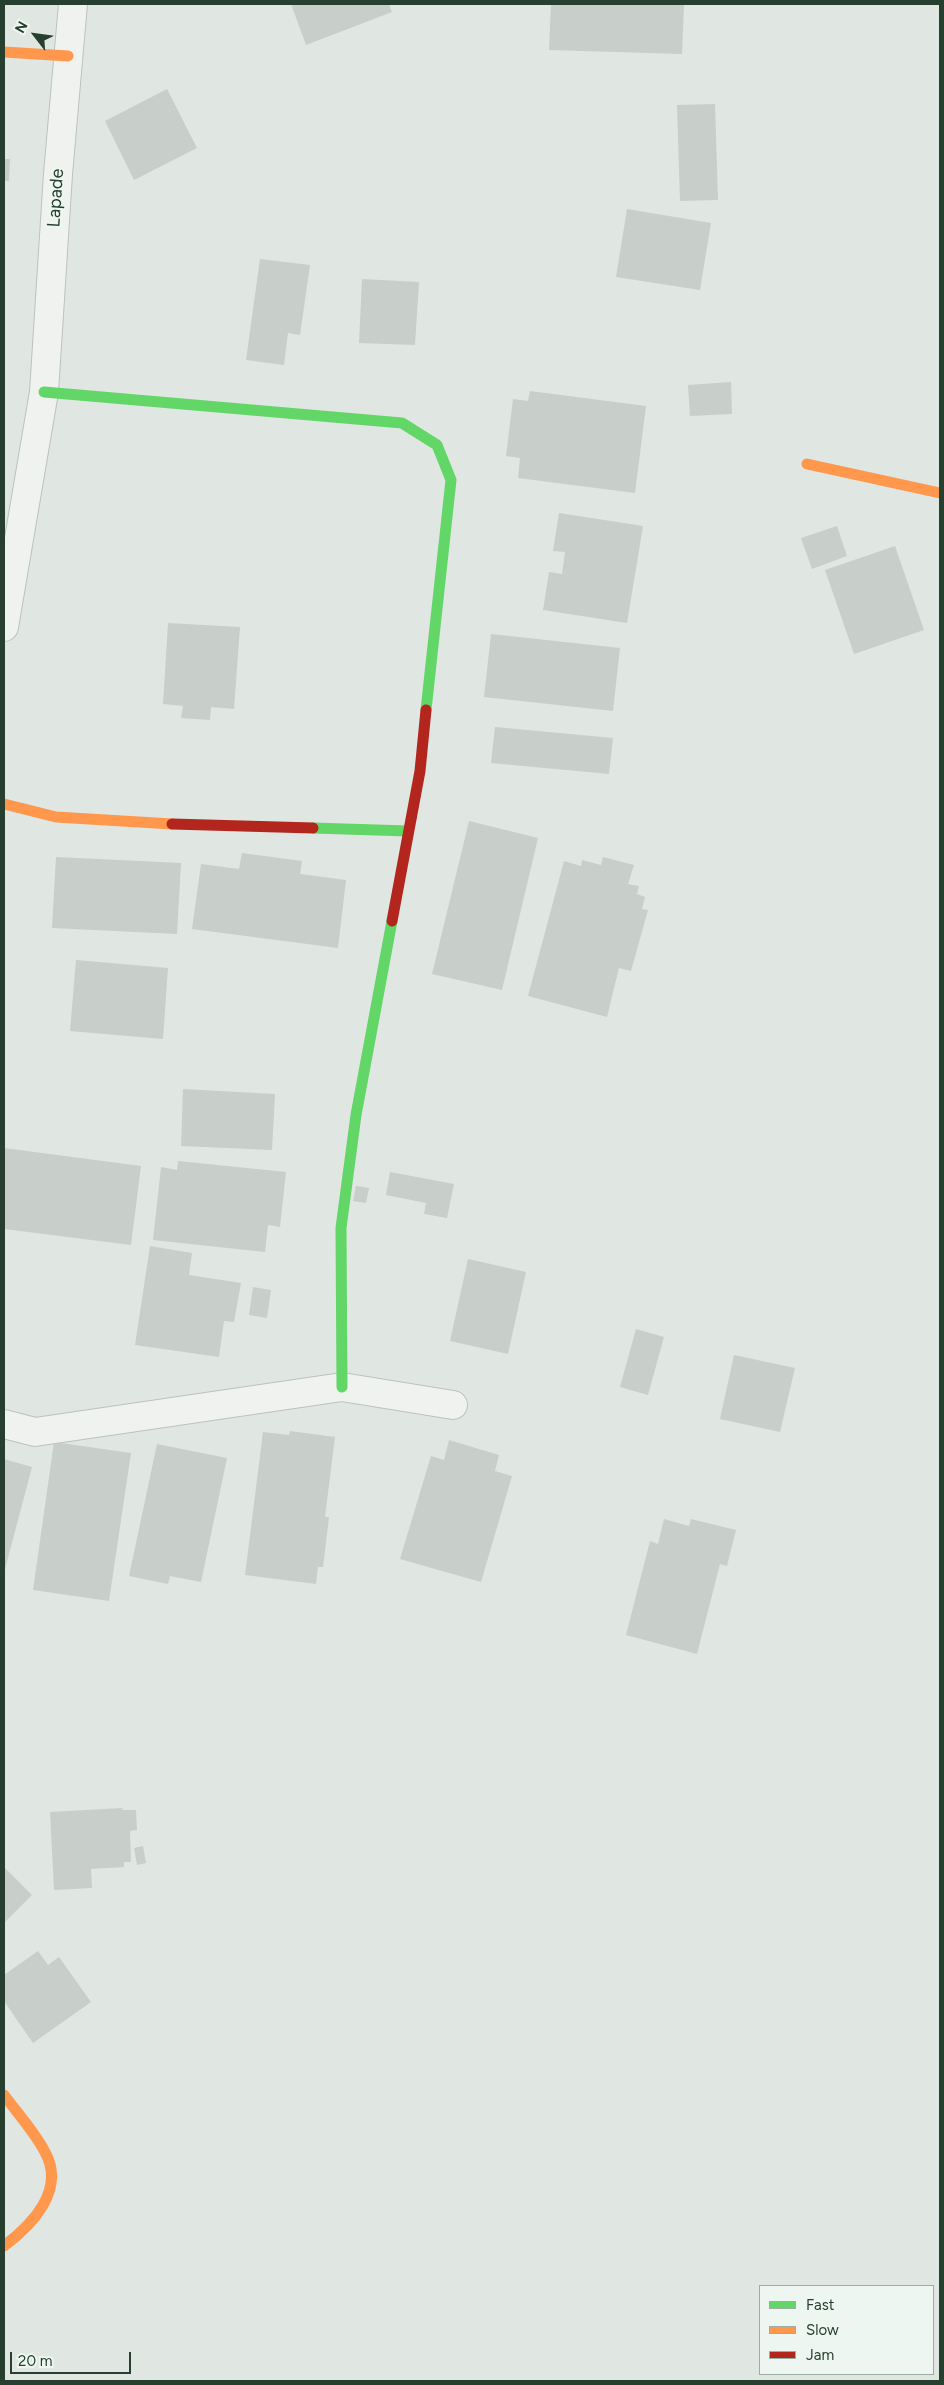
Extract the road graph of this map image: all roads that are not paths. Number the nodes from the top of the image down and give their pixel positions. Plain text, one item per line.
1 (73, 4) edge
2 (4, 52) edge
3 (68, 56) junction
4 (44, 392) junction
5 (807, 464) dead end
6 (940, 493) edge
7 (4, 627) edge
8 (4, 804) edge
9 (408, 831) junction
10 (342, 1387) junction
11 (453, 1405) dead end
12 (4, 1424) edge
13 (4, 2094) edge
14 (4, 2246) edge

1 - 3 street, Lapade
2 - 3 street
3 - 4 street, Lapade
4 - 7 street, Lapade
4 - 9 street
5 - 6 street
8 - 9 street
9 - 10 street
10 - 11 street
10 - 12 street
13 - 14 street

